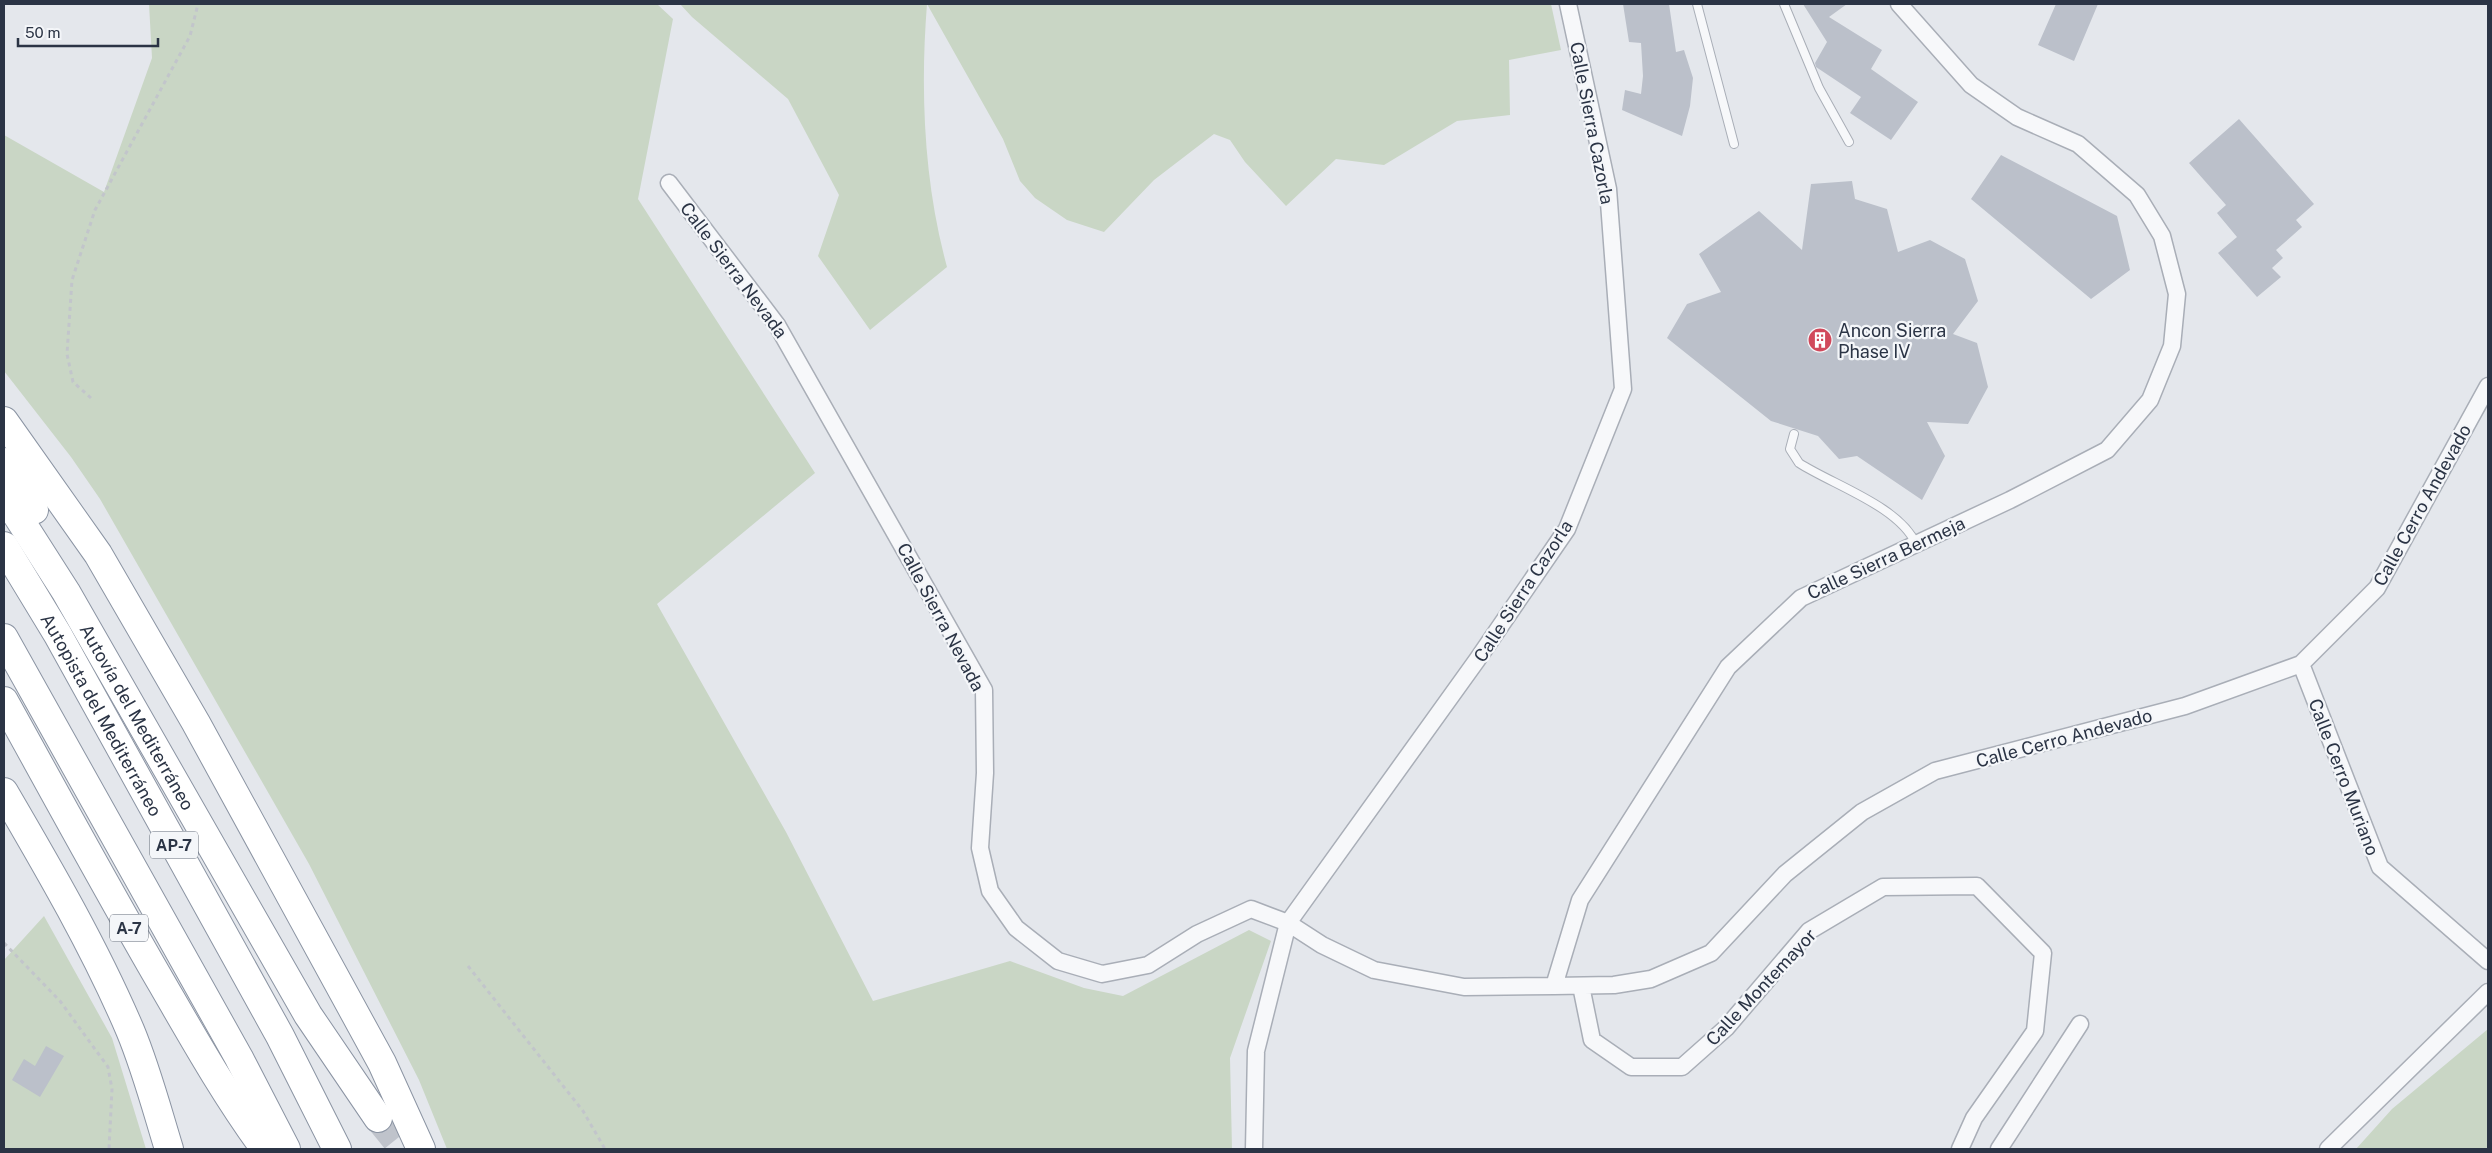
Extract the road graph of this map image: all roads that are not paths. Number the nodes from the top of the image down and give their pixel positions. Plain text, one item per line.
1 (1568, 4) edge
2 (1698, 4) edge
3 (1784, 4) edge
4 (1899, 4) edge
5 (1850, 142) dead end
6 (1734, 144) dead end
7 (668, 183) dead end
8 (2488, 386) edge
9 (4, 421) edge
10 (1794, 434) dead end
11 (4, 462) edge
12 (4, 495) edge
13 (1916, 544) junction
14 (4, 546) edge
15 (66, 592) junction
16 (4, 638) edge
17 (2301, 664) junction
18 (4, 701) edge
19 (4, 792) edge
20 (1288, 923) junction
21 (2488, 961) edge
22 (1554, 986) junction
23 (1581, 986) junction
24 (2488, 992) edge
25 (2080, 1024) dead end
26 (378, 1118) tunnel mouth
27 (169, 1149) edge
28 (265, 1149) edge
29 (286, 1149) edge
30 (336, 1149) edge
31 (421, 1149) edge
32 (1254, 1149) edge
33 (1960, 1149) edge
34 (1999, 1149) edge
35 (2328, 1149) edge

1 - 20 street, Calle Sierra Cazorla
2 - 6 lane
3 - 5 lane
4 - 13 street, Calle Sierra Bermeja
7 - 20 street, Calle Sierra Nevada
8 - 17 street, Calle Cerro Andevado
9 - 31 highway
10 - 13 lane
11 - 15 highway
12 - 15 highway, Autovía del Mediterráneo
13 - 22 street, Calle Sierra Bermeja
14 - 30 highway, Autopista del Mediterráneo / AP-7
15 - 26 highway, Autovía del Mediterráneo
16 - 29 highway, AP-7
17 - 21 street, Calle Cerro Muriano
17 - 23 street, Calle Cerro Andevado
18 - 28 highway, A-7
19 - 27 highway
20 - 22 street
20 - 32 street
22 - 23 street, Calle Cerro Andevado
23 - 33 street, Calle Montemayor
24 - 35 street
25 - 34 street

